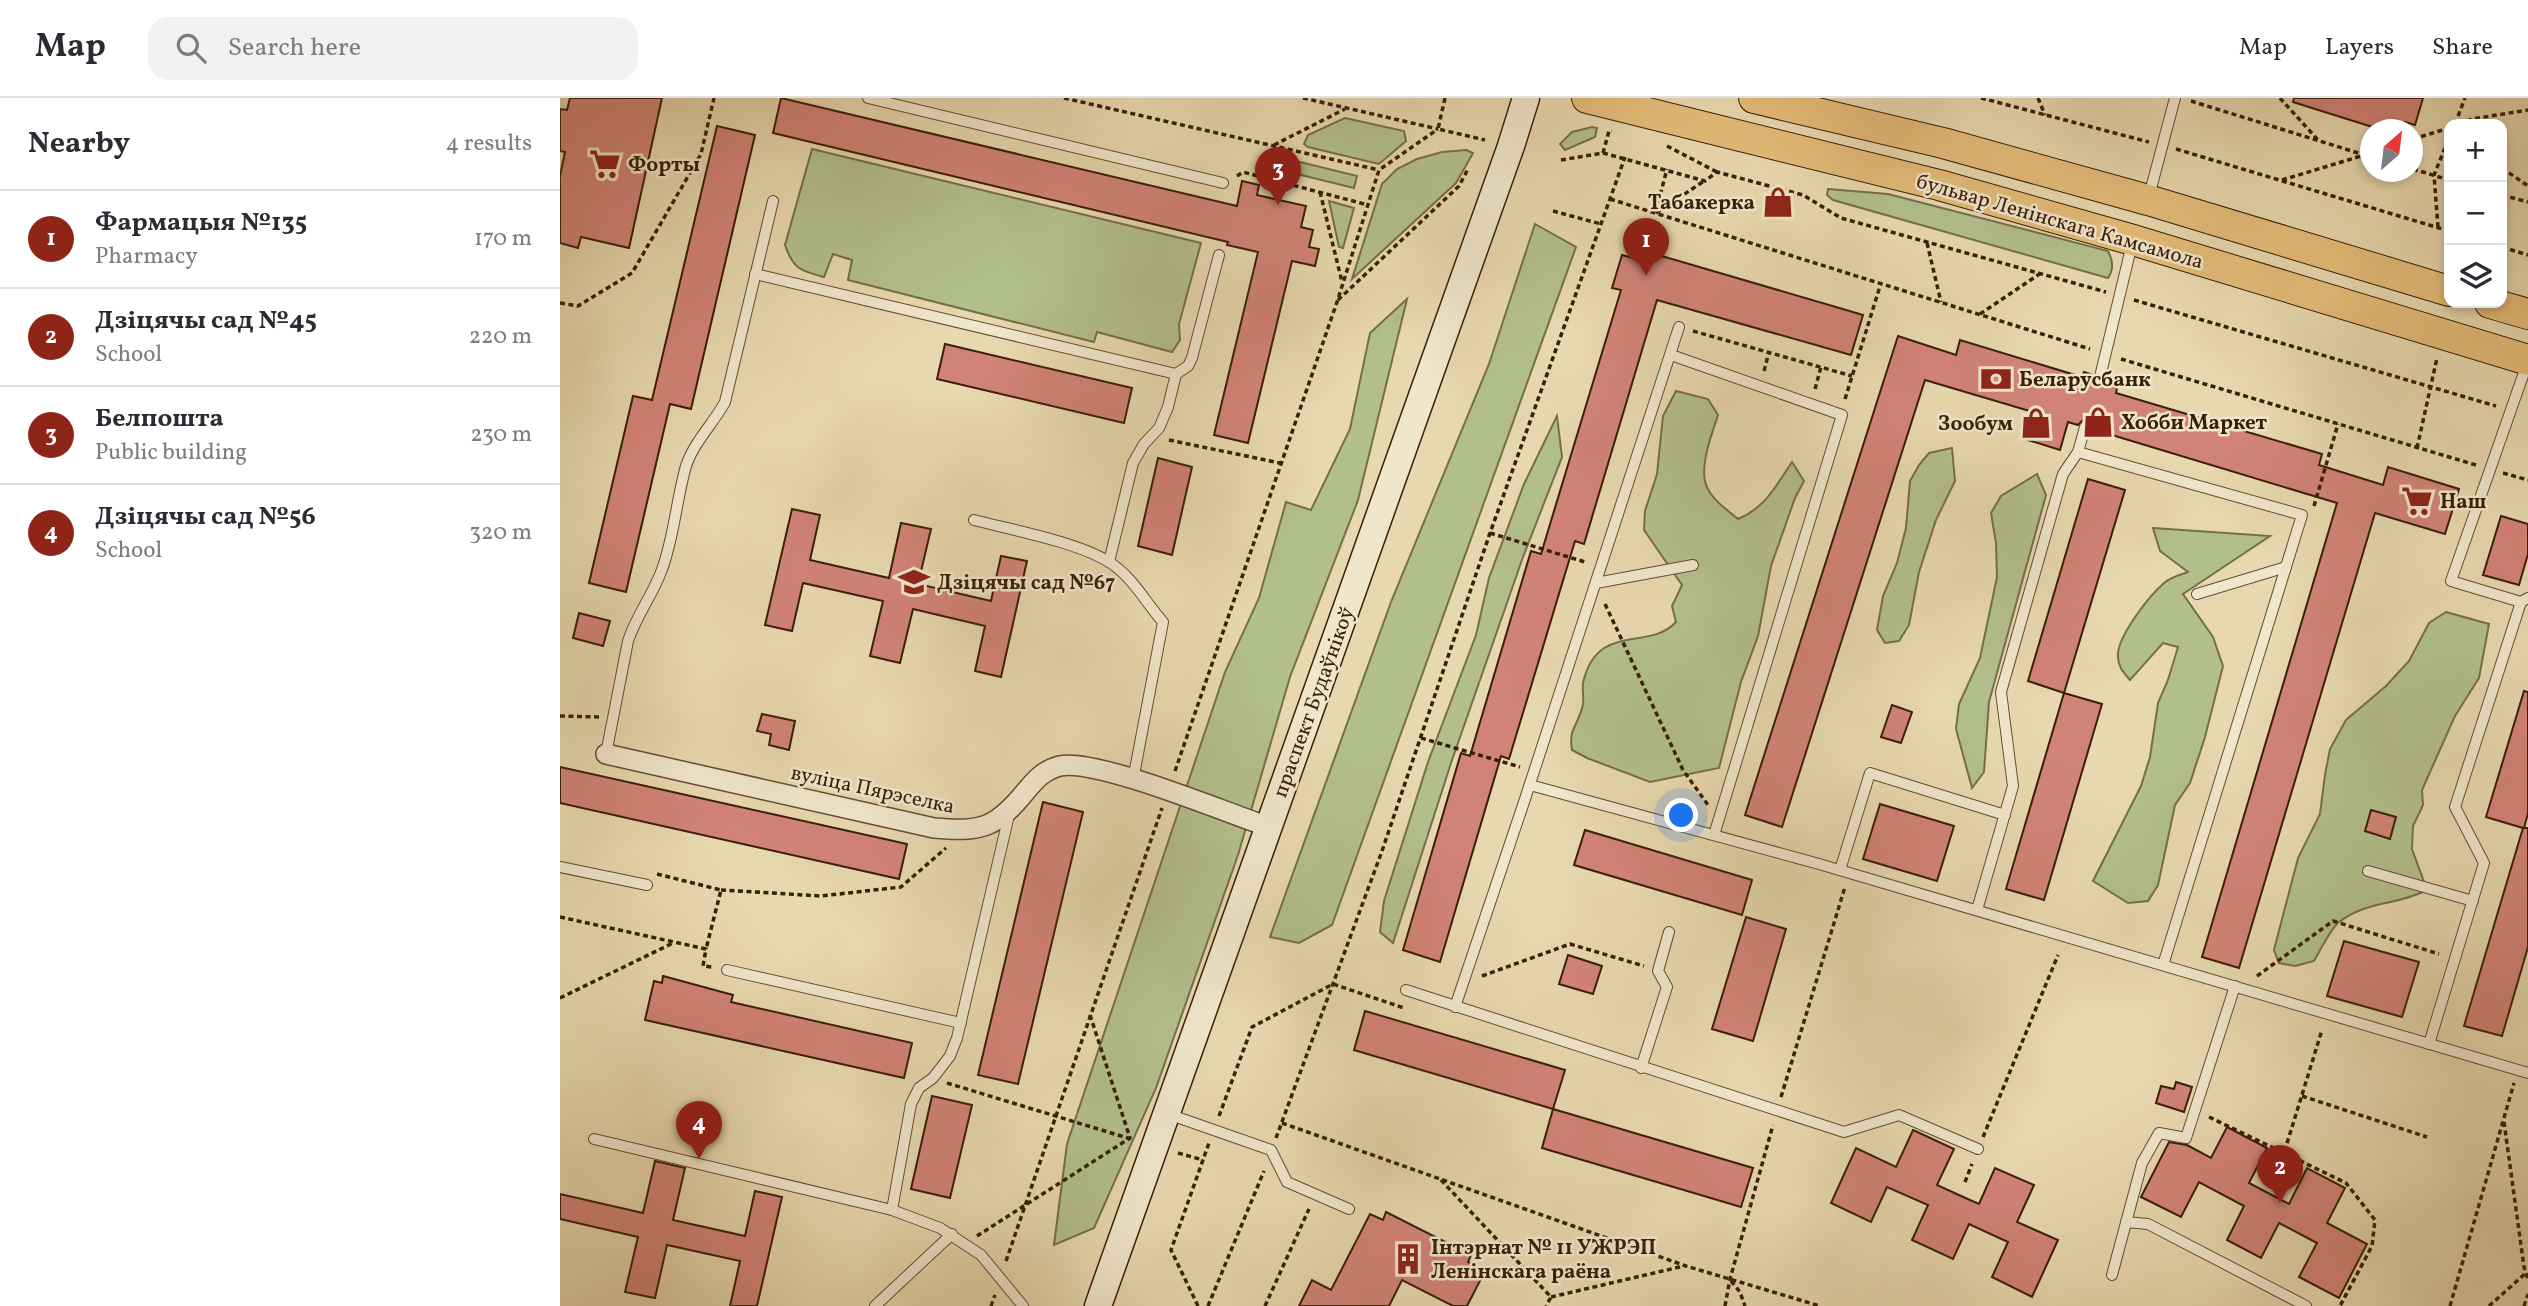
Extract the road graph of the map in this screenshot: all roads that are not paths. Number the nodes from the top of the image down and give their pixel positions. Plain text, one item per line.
1 (867, 98) edge
2 (1526, 98) edge
3 (1587, 98) edge
4 (1754, 98) edge
5 (2175, 98) edge
6 (1223, 183) road end
7 (2147, 200) junction
8 (773, 201) dead end
9 (2133, 240) junction
10 (1219, 255) dead end
11 (755, 274) junction
12 (2444, 289) edge
13 (2507, 308) edge
14 (2528, 314) edge
15 (1679, 327) road end
16 (1671, 355) junction
17 (2528, 360) edge
18 (1176, 374) junction
19 (2100, 377) dead end
20 (2085, 428) dead end
21 (2078, 452) junction
22 (974, 520) dead end
23 (1109, 562) junction
24 (1693, 565) dead end
25 (2286, 567) junction
26 (1596, 583) junction
27 (2197, 594) dead end
28 (2524, 600) edge
29 (606, 754) joint
30 (1133, 780) junction
31 (1530, 785) junction
32 (1009, 812) junction
33 (2005, 815) junction
34 (1269, 827) junction
35 (1714, 835) junction
36 (560, 867) edge
37 (1845, 872) junction
38 (2368, 872) dead end
39 (647, 885) dead end
40 (2473, 901) junction
41 (1978, 910) junction
42 (1669, 932) dead end
43 (2163, 965) junction
44 (727, 970) road end
45 (2235, 986) junction
46 (1406, 990) dead end
47 (1455, 1007) junction
48 (961, 1023) junction
49 (2429, 1044) junction
50 (1642, 1068) junction
51 (2523, 1072) edge
52 (1168, 1114) junction
53 (594, 1139) dead end
54 (1978, 1149) road end
55 (1349, 1209) dead end
56 (892, 1210) junction
57 (2126, 1222) junction
58 (952, 1234) junction
59 (2112, 1275) dead end
60 (875, 1306) edge
61 (1023, 1306) edge
62 (1098, 1306) edge
63 (2306, 1306) edge

1 - 6 lane
2 - 34 street, праспект Будаўнікоў
3 - 9 main road, бульвар Ленінскага Камсамола
4 - 7 main road, бульвар Ленінскага Камсамола
5 - 7 lane
7 - 12 main road, бульвар Ленінскага Камсамола
8 - 11 lane
9 - 17 main road, бульвар Ленінскага Камсамола
9 - 19 lane
10 - 18 lane
11 - 18 lane
11 - 29 lane
13 - 14 main road
15 - 16 lane
16 - 26 lane
16 - 35 lane
17 - 28 lane
18 - 23 lane
20 - 21 lane
21 - 25 lane
21 - 33 lane
22 - 23 lane
23 - 30 lane
24 - 26 lane
25 - 27 lane
25 - 43 lane
26 - 31 lane
28 - 40 lane
29 - 32 street, вуліца Пярэселка
30 - 32 street, вуліца Пярэселка
30 - 34 street, вуліца Пярэселка
31 - 35 lane
31 - 47 lane
32 - 48 lane
33 - 37 lane
33 - 41 lane
34 - 52 street, праспект Будаўнікоў
35 - 37 lane
36 - 39 lane
37 - 41 lane
38 - 40 lane
40 - 49 lane
41 - 43 lane
42 - 50 lane
43 - 45 lane
44 - 48 lane
45 - 49 lane
45 - 57 lane
46 - 47 lane
47 - 50 lane
48 - 56 lane
49 - 51 lane
50 - 54 lane
52 - 55 lane
52 - 62 street, праспект Будаўнікоў
53 - 56 lane
56 - 58 lane
57 - 59 lane
57 - 63 lane
58 - 60 lane
58 - 61 lane

